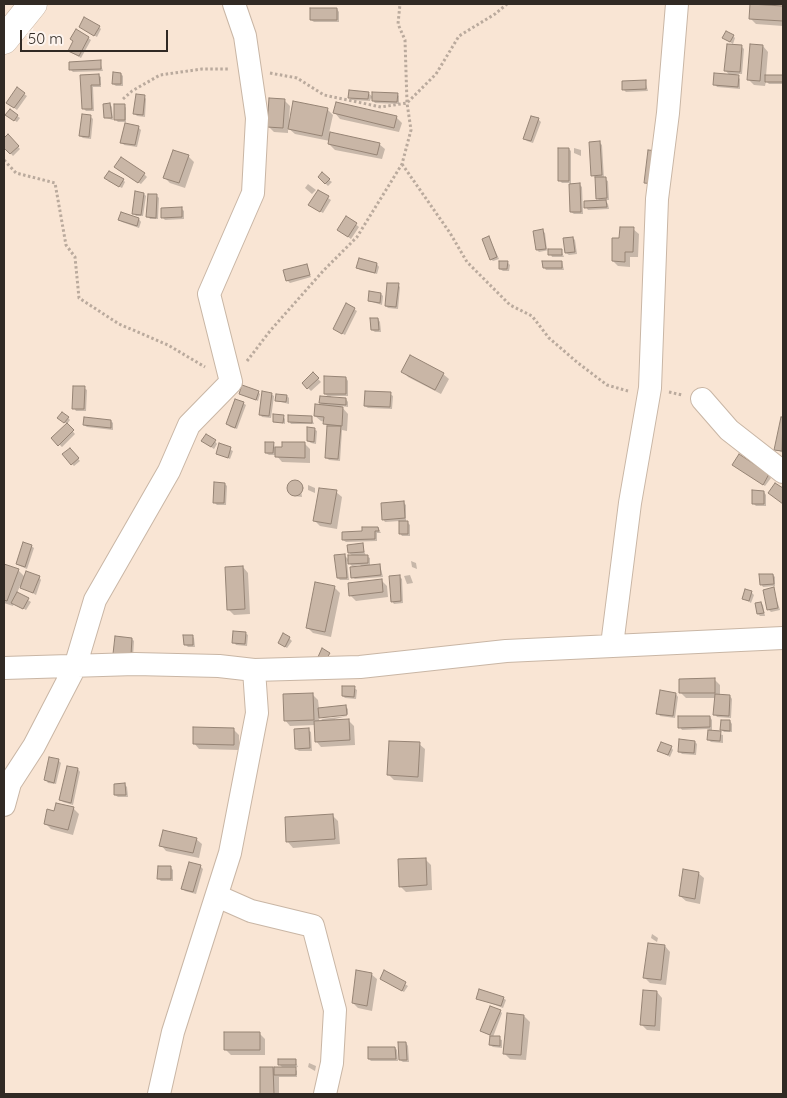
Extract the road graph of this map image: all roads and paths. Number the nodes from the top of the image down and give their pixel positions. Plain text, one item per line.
1 (33, 4) edge
2 (234, 4) edge
3 (400, 4) edge
4 (507, 4) edge
5 (677, 4) edge
6 (4, 40) edge
7 (250, 70) junction
8 (123, 100) dead end
9 (407, 103) junction
10 (4, 160) edge
11 (402, 164) junction
12 (231, 382) junction
13 (650, 388) junction
14 (702, 399) joint
15 (783, 472) edge
16 (783, 638) edge
17 (612, 645) junction
18 (75, 667) junction
19 (4, 668) edge
20 (254, 670) junction
21 (4, 805) edge
22 (217, 896) junction
23 (159, 1094) edge
24 (325, 1094) edge

1 - 6 main road
2 - 7 street
3 - 9 path
4 - 9 path
5 - 13 street
7 - 8 path
7 - 9 path
7 - 12 street
9 - 11 path
10 - 12 path
11 - 12 path
11 - 13 path
12 - 18 street
13 - 14 path
13 - 17 street
14 - 15 street
16 - 17 street
17 - 20 street
18 - 19 street
18 - 20 street
18 - 21 street
20 - 22 street
22 - 23 street
22 - 24 street

